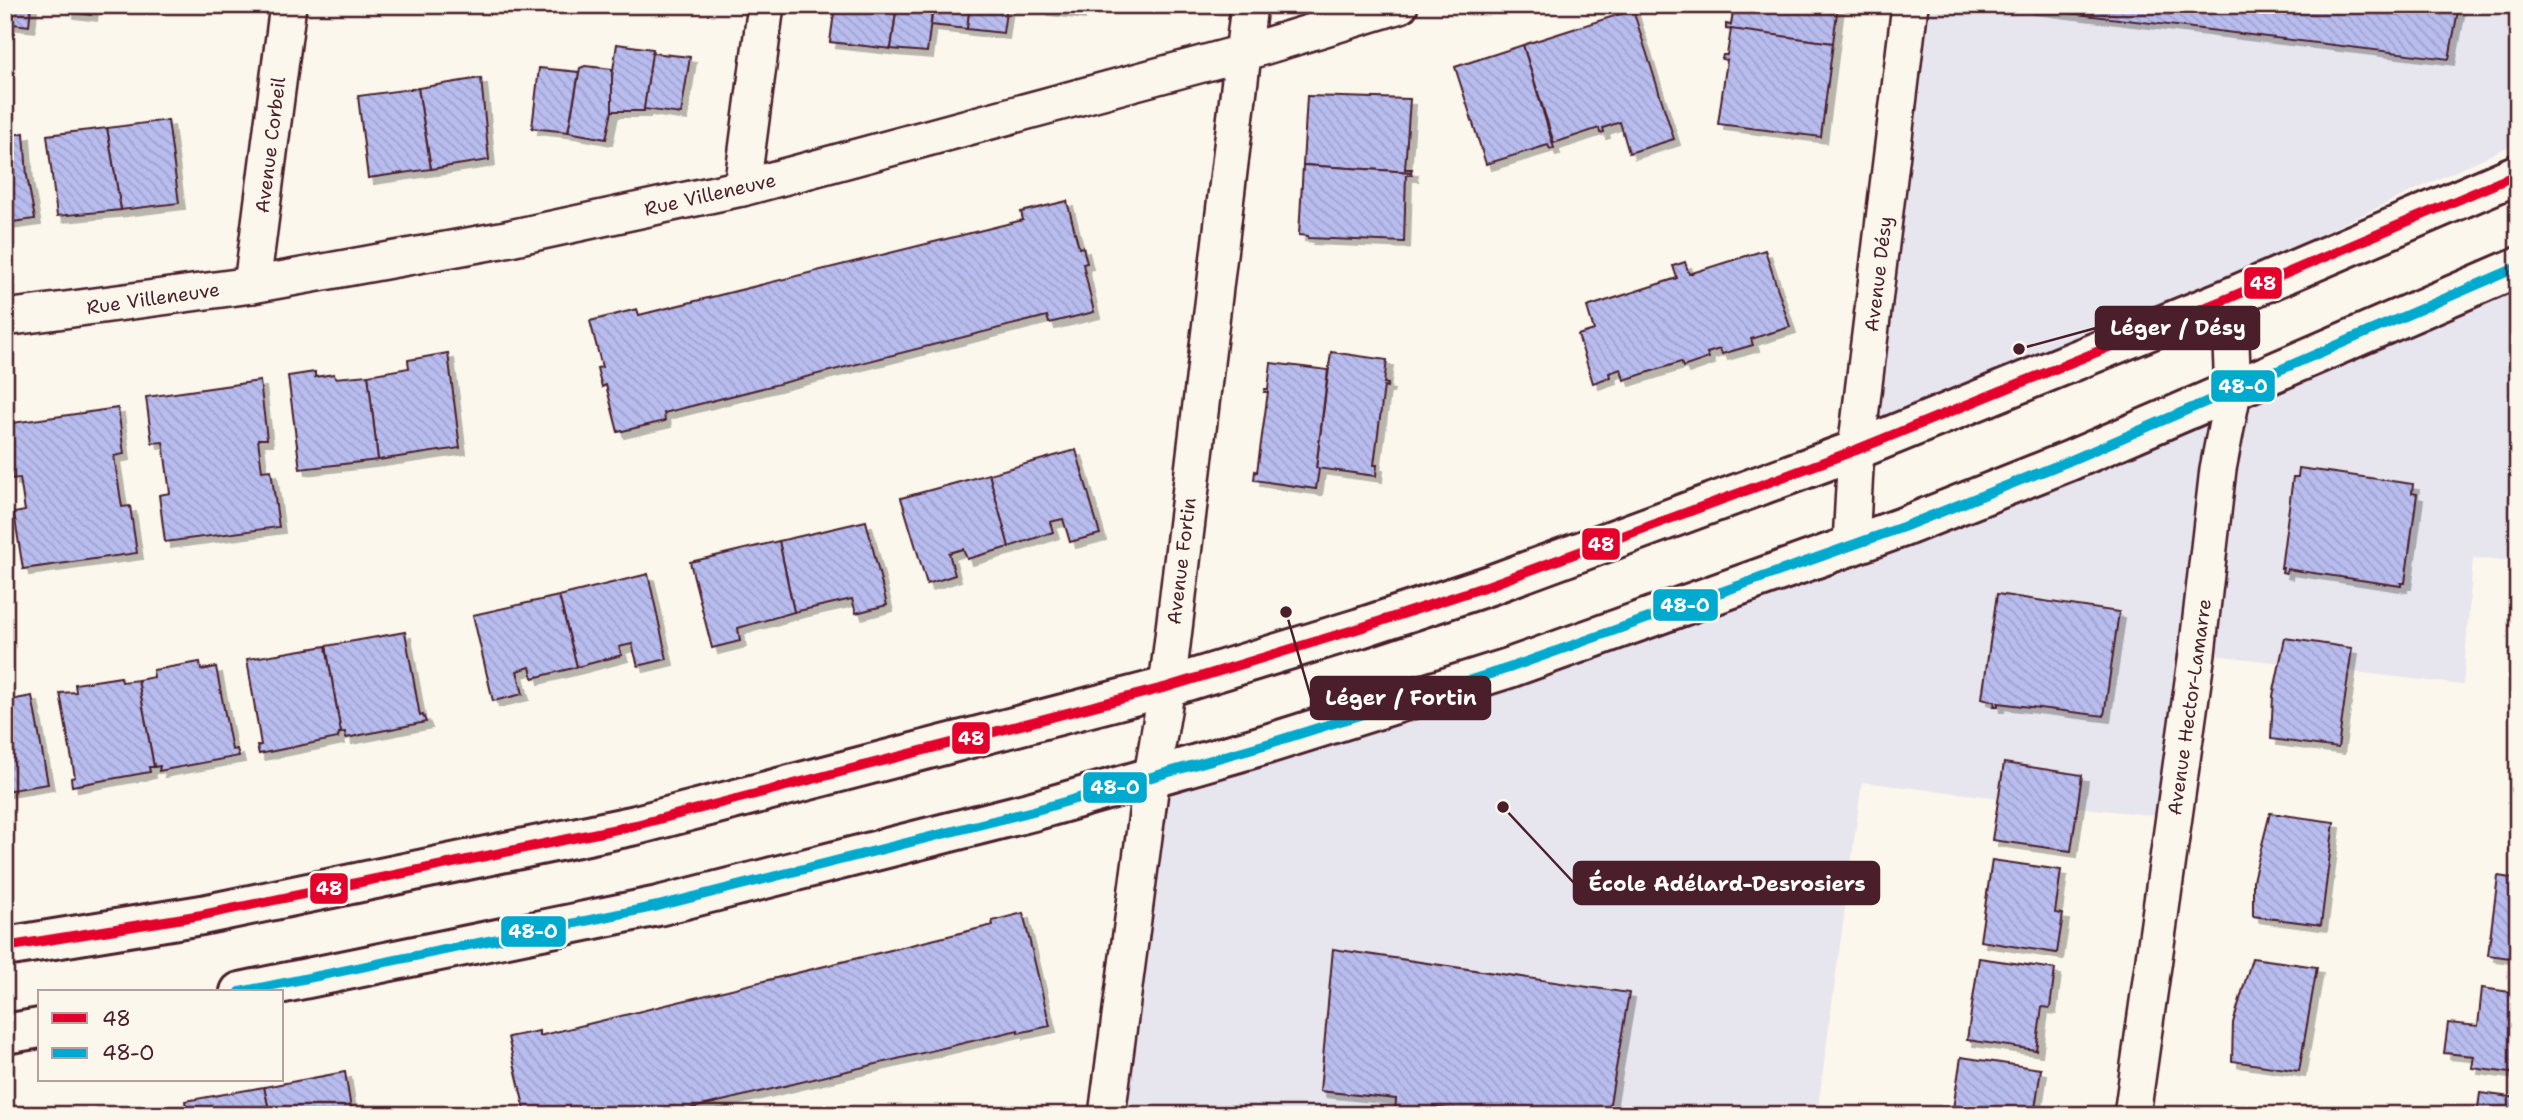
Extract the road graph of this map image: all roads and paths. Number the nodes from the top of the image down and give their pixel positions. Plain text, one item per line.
1 (288, 5) edge
2 (766, 5) edge
3 (1249, 5) edge
4 (1400, 5) edge
5 (1910, 5) edge
6 (1243, 53) junction
7 (2518, 174) edge
8 (742, 188) junction
9 (2518, 267) edge
10 (252, 285) junction
11 (2229, 298) junction
12 (5, 318) edge
13 (2233, 392) junction
14 (1856, 450) junction
15 (1851, 544) junction
16 (1167, 687) junction
17 (1152, 776) junction
18 (5, 947) edge
19 (250, 990) edge
20 (38, 1028) edge
21 (5, 1034) edge
22 (1107, 1115) edge
23 (2132, 1115) edge

1 - 10 street, Avenue Corbeil
2 - 8 street
3 - 6 street, Avenue Fortin
4 - 6 street, Rue Villeneuve
5 - 14 street, Avenue Désy
6 - 8 street, Rue Villeneuve
6 - 16 street, Avenue Fortin
7 - 11 main road
8 - 10 street, Rue Villeneuve
9 - 13 main road
10 - 12 street, Rue Villeneuve
11 - 13 street, Avenue Hector-Lamarre
11 - 14 main road
13 - 15 main road
13 - 23 street, Avenue Hector-Lamarre
14 - 15 street, Avenue Désy
14 - 16 main road
15 - 17 main road
16 - 17 street, Avenue Fortin
16 - 18 main road
17 - 19 main road
17 - 22 street, Avenue Fortin
20 - 21 main road

